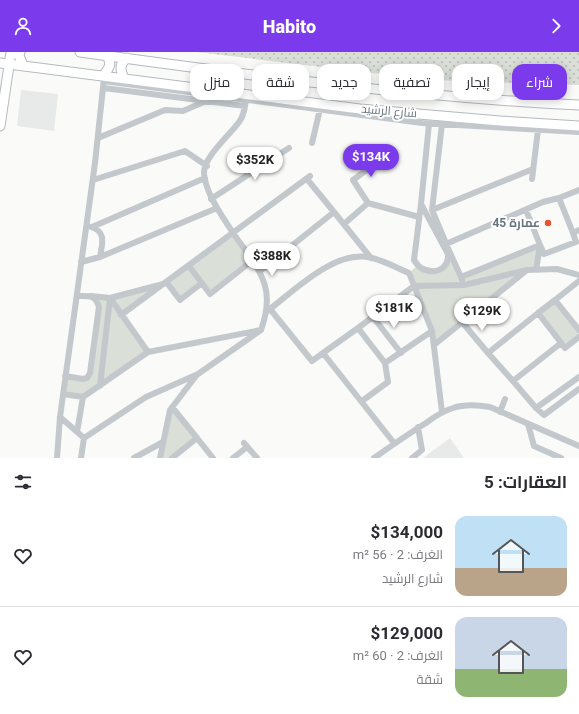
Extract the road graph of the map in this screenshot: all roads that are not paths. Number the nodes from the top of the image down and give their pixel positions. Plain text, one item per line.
1 (11, 52) edge
2 (20, 52) edge
3 (80, 52) edge
4 (107, 56) junction
5 (127, 58) junction
6 (5, 63) edge
7 (23, 65) junction
8 (104, 78) junction
9 (124, 79) junction
10 (104, 88) junction
11 (190, 98) edge
12 (208, 100) joint
13 (245, 102) junction
14 (579, 105) edge
15 (320, 109) junction
16 (429, 124) junction
17 (442, 124) junction
18 (0, 126) edge
19 (579, 126) edge
20 (538, 130) junction
21 (579, 132) edge
22 (98, 138) junction
23 (312, 143) dead end
24 (289, 148) dead end
25 (387, 155) dead end
26 (207, 166) junction
27 (533, 169) junction
28 (205, 178) junction
29 (532, 179) dead end
30 (93, 180) junction
31 (579, 190) edge
32 (559, 198) junction
33 (212, 199) junction
34 (368, 203) junction
35 (421, 204) junction
36 (217, 208) junction
37 (432, 210) junction
38 (526, 210) junction
39 (334, 212) junction
40 (419, 217) junction
41 (344, 224) junction
42 (89, 227) junction
43 (576, 232) edge
44 (233, 233) junction
45 (446, 244) junction
46 (540, 245) junction
47 (100, 257) junction
48 (371, 258) junction
49 (253, 260) junction
50 (81, 262) junction
51 (418, 265) junction
52 (189, 266) junction
53 (527, 270) junction
54 (536, 270) junction
55 (260, 271) junction
56 (409, 273) junction
57 (579, 275) edge
58 (461, 277) junction
59 (579, 281) edge
60 (167, 283) junction
61 (202, 284) junction
62 (464, 285) junction
63 (414, 286) junction
64 (76, 296) junction
65 (91, 296) junction
66 (110, 298) junction
67 (555, 300) junction
68 (268, 311) junction
69 (538, 313) junction
70 (122, 315) junction
71 (373, 317) junction
72 (462, 322) junction
73 (358, 328) junction
74 (261, 330) junction
75 (579, 330) edge
76 (432, 331) junction
77 (579, 337) edge
78 (561, 343) junction
79 (434, 345) junction
80 (148, 352) junction
81 (323, 353) junction
82 (401, 353) junction
83 (488, 353) junction
84 (385, 364) junction
85 (198, 374) junction
86 (66, 376) junction
87 (579, 377) edge
88 (513, 381) junction
89 (100, 386) junction
90 (579, 388) edge
91 (63, 394) junction
92 (83, 397) junction
93 (505, 399) dead end
94 (362, 401) junction
95 (172, 407) junction
96 (536, 408) junction
97 (442, 412) junction
98 (500, 412) junction
99 (60, 417) junction
100 (528, 424) junction
101 (418, 427) junction
102 (77, 432) junction
103 (84, 438) junction
104 (197, 438) junction
105 (163, 442) junction
106 (394, 443) junction
107 (577, 443) edge
108 (57, 458) edge
109 (81, 458) edge
110 (134, 458) edge
111 (160, 458) edge
112 (172, 458) edge
113 (213, 458) edge
114 (233, 458) edge
115 (257, 458) edge
116 (374, 458) edge
117 (412, 458) edge
118 (561, 458) edge

1 - 6 street
2 - 7 street
3 - 4 street, شارع الرشيد
4 - 5 street, شارع الرشيد
4 - 8 street
5 - 9 street
5 - 14 street, شارع الرشيد
6 - 7 street, شارع الرشيد
6 - 18 street
7 - 8 street, شارع الرشيد
8 - 9 street, شارع الرشيد
8 - 10 street
8 - 13 street
9 - 19 street, شارع الرشيد
10 - 11 street
10 - 22 street
12 - 13 street
12 - 22 street
13 - 15 street
13 - 26 street
15 - 16 street
15 - 23 street
16 - 17 street
16 - 35 street
17 - 20 street
17 - 37 street
20 - 21 street
20 - 27 street
22 - 30 street
24 - 33 street
25 - 34 street
26 - 28 street
26 - 30 street
27 - 29 street
27 - 37 street
28 - 33 street
28 - 42 street
30 - 42 street
31 - 32 street
32 - 38 street
32 - 43 street
33 - 36 street
34 - 40 street
34 - 41 street
35 - 40 street
35 - 51 street
36 - 44 street
36 - 47 street
37 - 45 street
38 - 45 street
38 - 46 street
39 - 41 street
39 - 44 street
39 - 55 street
40 - 51 street
41 - 48 street
42 - 47 street
42 - 50 street
43 - 46 street
44 - 49 street
44 - 52 street
45 - 58 street
46 - 54 street
46 - 58 street
47 - 50 street
48 - 56 street
48 - 68 street
49 - 55 street
49 - 61 street
50 - 64 street
51 - 56 street
52 - 60 street
52 - 61 street
53 - 54 street
53 - 62 street
53 - 72 street
54 - 57 street
55 - 68 street
56 - 63 street
58 - 62 street
59 - 67 street
60 - 61 street
60 - 66 street
60 - 70 street
62 - 63 street
63 - 71 street
63 - 76 street
64 - 65 street
64 - 86 street
65 - 66 street
65 - 86 street
66 - 70 street
66 - 89 street
67 - 69 street
67 - 75 street
68 - 74 street
68 - 81 street
69 - 78 street
69 - 83 street
70 - 80 street
71 - 73 street
71 - 82 street
72 - 79 street
72 - 83 street
73 - 81 street
73 - 84 street
74 - 80 street
74 - 85 street
76 - 79 street
76 - 82 street
77 - 78 street
78 - 88 street
79 - 97 street
80 - 89 street
81 - 94 street
82 - 84 street
83 - 88 street
84 - 94 street
85 - 95 street
85 - 103 street
86 - 91 street
87 - 96 street
88 - 96 street
89 - 92 street
90 - 96 street
91 - 92 street
91 - 99 street
92 - 102 street
93 - 98 street
94 - 106 street
95 - 104 street
95 - 105 street
97 - 98 street
97 - 101 street
98 - 100 street
99 - 102 street
99 - 108 street
100 - 107 street
100 - 118 street
101 - 106 street
101 - 117 street
102 - 103 street
103 - 109 street
104 - 112 street
104 - 113 street
105 - 110 street
105 - 111 street
106 - 116 street
114 - 115 street

